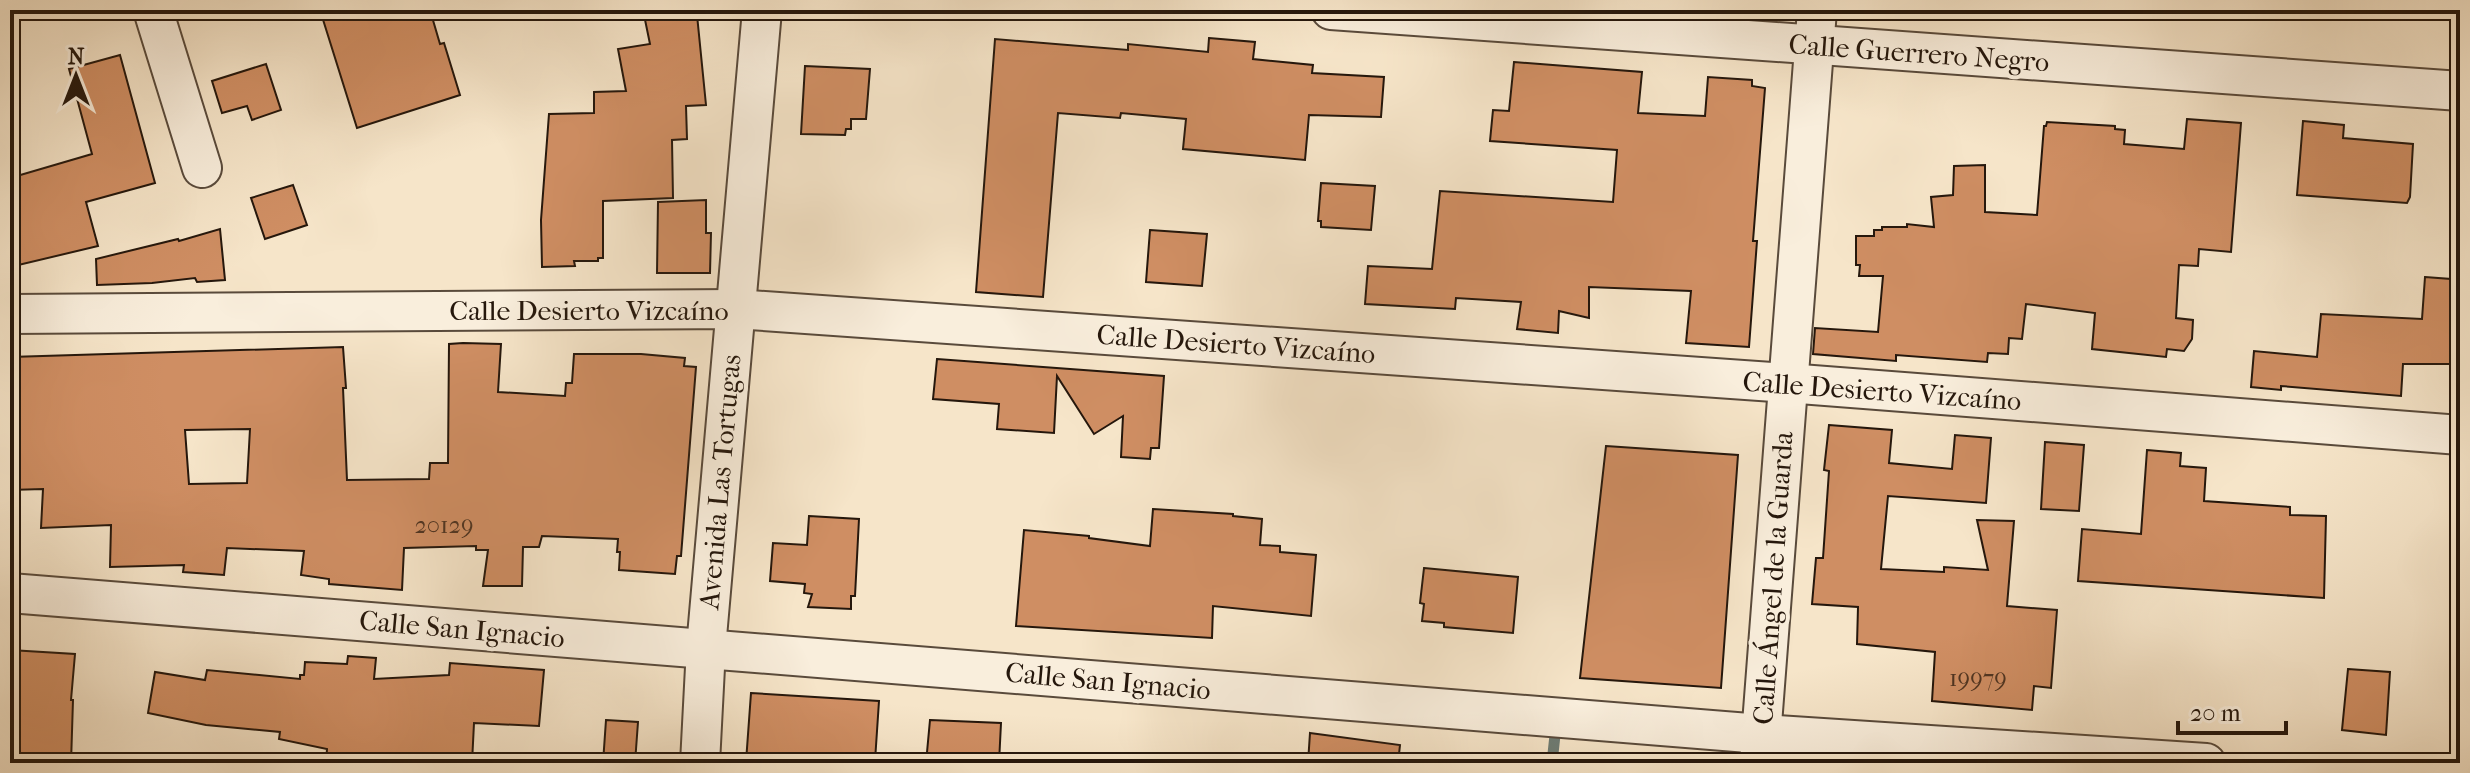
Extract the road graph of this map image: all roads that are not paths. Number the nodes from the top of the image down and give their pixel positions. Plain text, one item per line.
1 (153, 10) edge
2 (762, 10) edge
3 (1331, 10) edge
4 (1816, 28) edge
5 (2460, 91) edge
6 (202, 168) dead end
7 (735, 309) junction
8 (10, 314) edge
9 (1787, 383) junction
10 (2460, 435) edge
11 (10, 593) edge
12 (706, 648) junction
13 (1760, 749) edge
14 (700, 763) edge
15 (2206, 763) edge

1 - 6 street
2 - 7 street, Avenida Las Tortugas
3 - 4 street, Calle Guerrero Negro
4 - 5 street, Calle Guerrero Negro
4 - 9 street, Calle Ángel de la Guarda
7 - 8 street, Calle Desierto Vizcaíno
7 - 9 street, Calle Desierto Vizcaíno
7 - 12 street, Avenida Las Tortugas
9 - 10 street, Calle Desierto Vizcaíno
9 - 13 street, Calle Ángel de la Guarda
11 - 12 street, Calle San Ignacio
12 - 13 street, Calle San Ignacio
12 - 14 street, Avenida Las Tortugas
13 - 15 street, Calle San Ignacio

